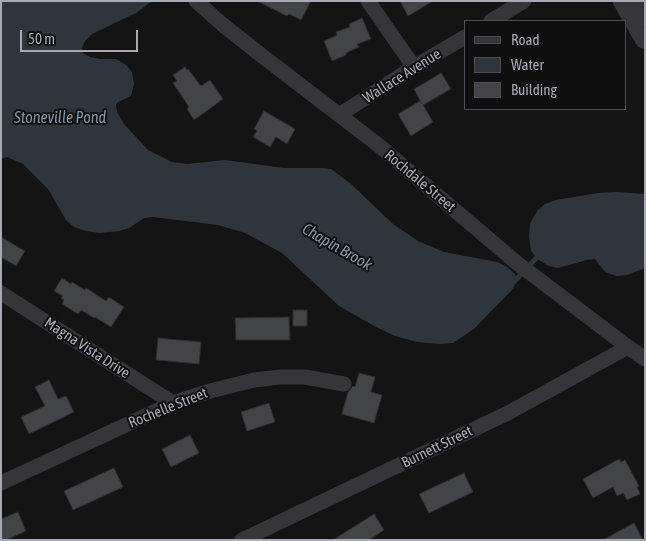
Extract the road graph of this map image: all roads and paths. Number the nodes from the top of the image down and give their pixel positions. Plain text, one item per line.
1 (196, 1) edge
2 (368, 1) edge
3 (524, 1) edge
4 (620, 1) edge
5 (634, 1) edge
6 (645, 18) edge
7 (493, 20) edge
8 (463, 38) edge
9 (643, 41) dead end
10 (414, 66) junction
11 (339, 115) junction
12 (1, 293) edge
13 (628, 347) junction
14 (645, 359) edge
15 (344, 384) dead end
16 (173, 403) junction
17 (1, 483) edge
18 (242, 540) edge

1 - 11 street, Rochdale Street
2 - 10 street
3 - 7 street
4 - 9 street
5 - 6 street
8 - 10 street, Wallace Avenue
10 - 11 street, Wallace Avenue
11 - 13 street, Rochdale Street
12 - 16 street, Magna Vista Drive
13 - 14 street, Rochdale Street
13 - 18 street, Burnett Street
15 - 16 street, Rochelle Street
16 - 17 street, Rochelle Street

